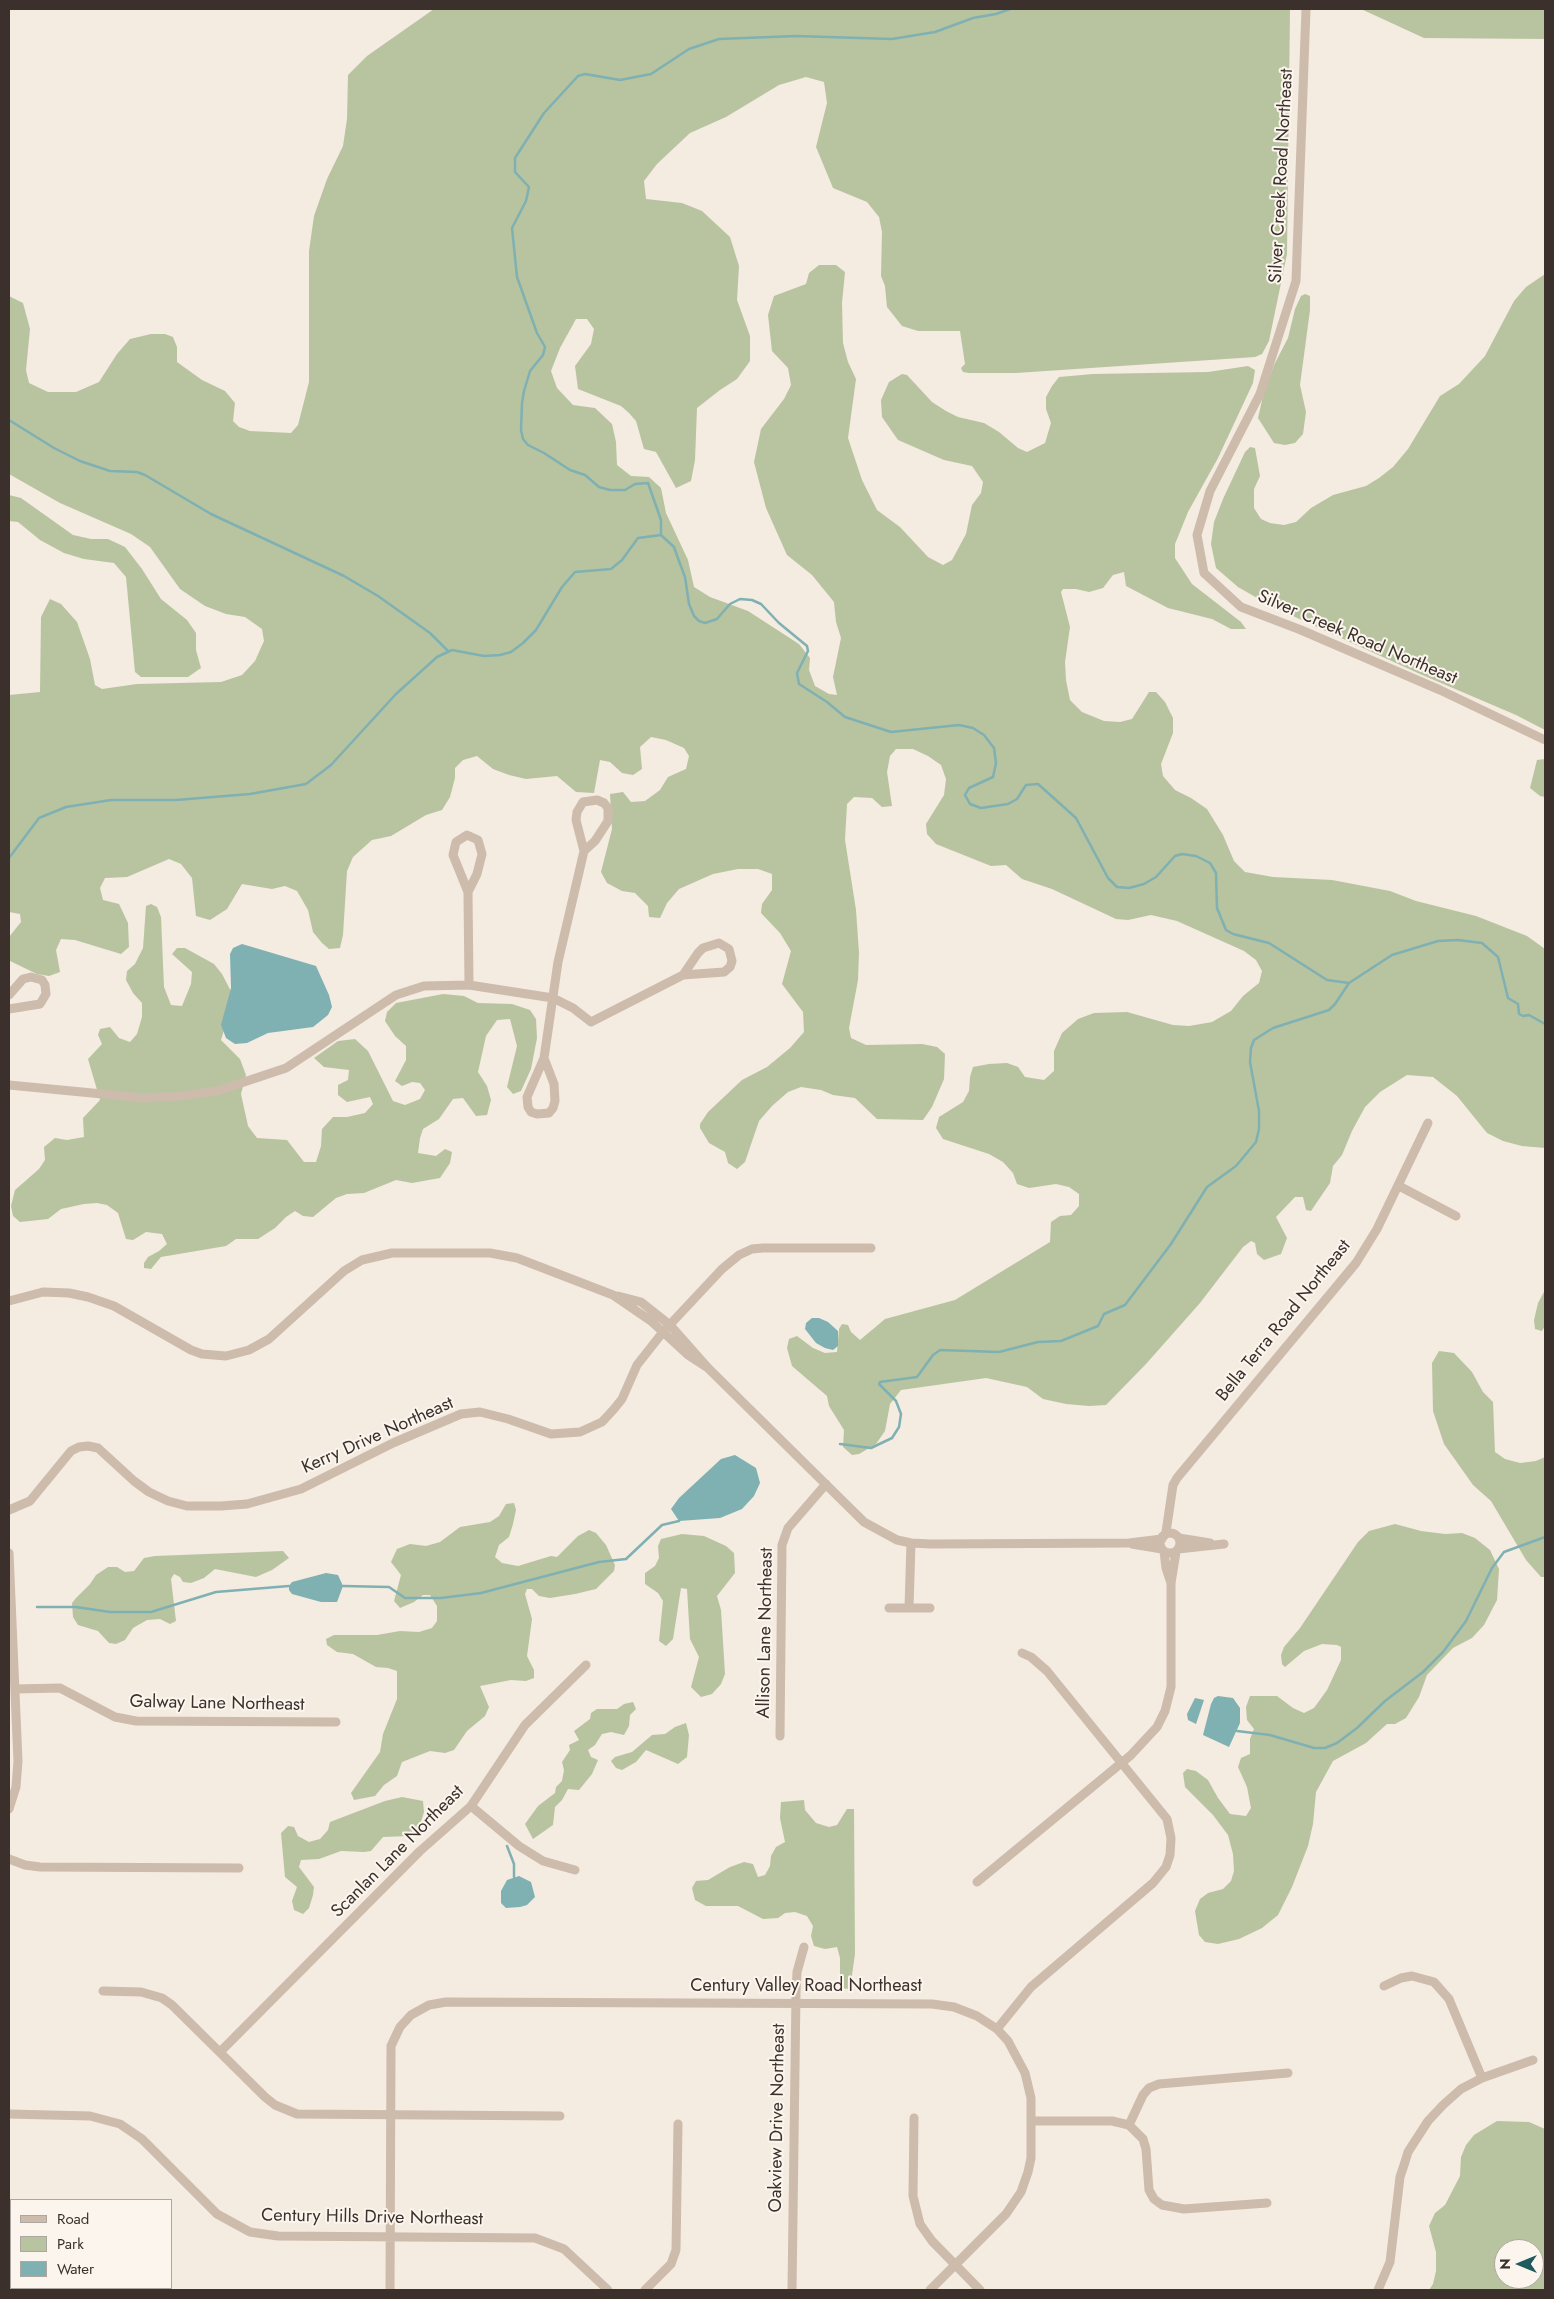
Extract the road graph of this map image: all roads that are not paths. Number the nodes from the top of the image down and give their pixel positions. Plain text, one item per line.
1 (1306, 9) edge
2 (1545, 740) edge
3 (584, 851) junction
4 (468, 892) junction
5 (683, 975) junction
6 (469, 985) junction
7 (9, 995) edge
8 (553, 998) junction
9 (9, 1009) edge
10 (544, 1058) junction
11 (9, 1085) edge
12 (1428, 1123) dead end
13 (1399, 1186) junction
14 (1456, 1216) dead end
15 (871, 1248) dead end
16 (9, 1301) edge
17 (666, 1328) junction
18 (826, 1484) junction
19 (1171, 1506) junction
20 (9, 1510) edge
21 (1163, 1537) junction
22 (1178, 1537) junction
23 (911, 1543) junction
24 (1129, 1543) junction
25 (1163, 1550) junction
26 (1177, 1551) junction
27 (9, 1553) edge
28 (1171, 1583) junction
29 (889, 1608) dead end
30 (909, 1608) junction
31 (930, 1608) dead end
32 (1022, 1653) dead end
33 (586, 1665) dead end
34 (15, 1689) junction
35 (336, 1722) dead end
36 (780, 1736) dead end
37 (1122, 1762) junction
38 (471, 1806) junction
39 (9, 1809) edge
40 (9, 1859) edge
41 (239, 1868) dead end
42 (575, 1870) dead end
43 (977, 1882) dead end
44 (804, 1947) dead end
45 (1384, 1986) dead end
46 (104, 1990) dead end
47 (796, 2003) junction
48 (997, 2029) junction
49 (220, 2052) junction
50 (1533, 2060) dead end
51 (1288, 2073) dead end
52 (1482, 2078) junction
53 (9, 2114) edge
54 (390, 2116) junction
55 (560, 2116) dead end
56 (914, 2118) dead end
57 (1031, 2121) junction
58 (678, 2124) dead end
59 (1129, 2124) junction
60 (1267, 2203) dead end
61 (390, 2237) junction
62 (955, 2264) junction
63 (390, 2290) edge
64 (608, 2290) edge
65 (645, 2290) edge
66 (792, 2290) edge
67 (930, 2290) edge
68 (980, 2290) edge
69 (1378, 2290) edge

1 - 2 street, Silver Creek Road Northeast
3 - 3 street
3 - 8 street
4 - 4 street
4 - 6 street
5 - 5 street
5 - 8 street
6 - 8 street
6 - 11 street
7 - 9 street
8 - 10 street
10 - 10 street
12 - 13 street, Bella Terra Road Northeast
13 - 14 street
13 - 19 street, Bella Terra Road Northeast
15 - 17 street, Kerry Drive Northeast
16 - 17 street
17 - 18 street
17 - 20 street, Kerry Drive Northeast
18 - 23 street
18 - 36 street, Allison Lane Northeast
19 - 21 street, Bella Terra Road Northeast
19 - 22 street, Bella Terra Road Northeast
21 - 22 street
21 - 24 street
21 - 25 street
22 - 26 street
22 - 26 street
23 - 24 street
23 - 30 street
24 - 25 street
25 - 26 street
25 - 28 street
26 - 28 street
27 - 34 street
28 - 37 street
29 - 30 street
30 - 31 street
32 - 37 street
33 - 38 street, Scanlan Lane Northeast
34 - 35 street, Galway Lane Northeast
34 - 39 street
37 - 43 street
37 - 48 street
38 - 42 street
38 - 49 street, Scanlan Lane Northeast
40 - 41 street
44 - 47 street, Oakview Drive Northeast
45 - 52 street
46 - 49 street
47 - 48 street, Century Valley Road Northeast
47 - 54 street, Century Valley Road Northeast
47 - 66 street, Oakview Drive Northeast
48 - 57 street, Century Valley Road Northeast
49 - 54 street
50 - 52 street
51 - 59 street
52 - 69 street
53 - 61 street, Century Hills Drive Northeast
54 - 55 street
54 - 61 street, Century Valley Road Northeast
56 - 62 street
57 - 59 street
57 - 62 street, Century Valley Road Northeast
58 - 65 street
59 - 60 street
61 - 63 street, Century Valley Road Northeast
61 - 64 street, Century Hills Drive Northeast
62 - 67 street, Century Valley Road Northeast
62 - 68 street

